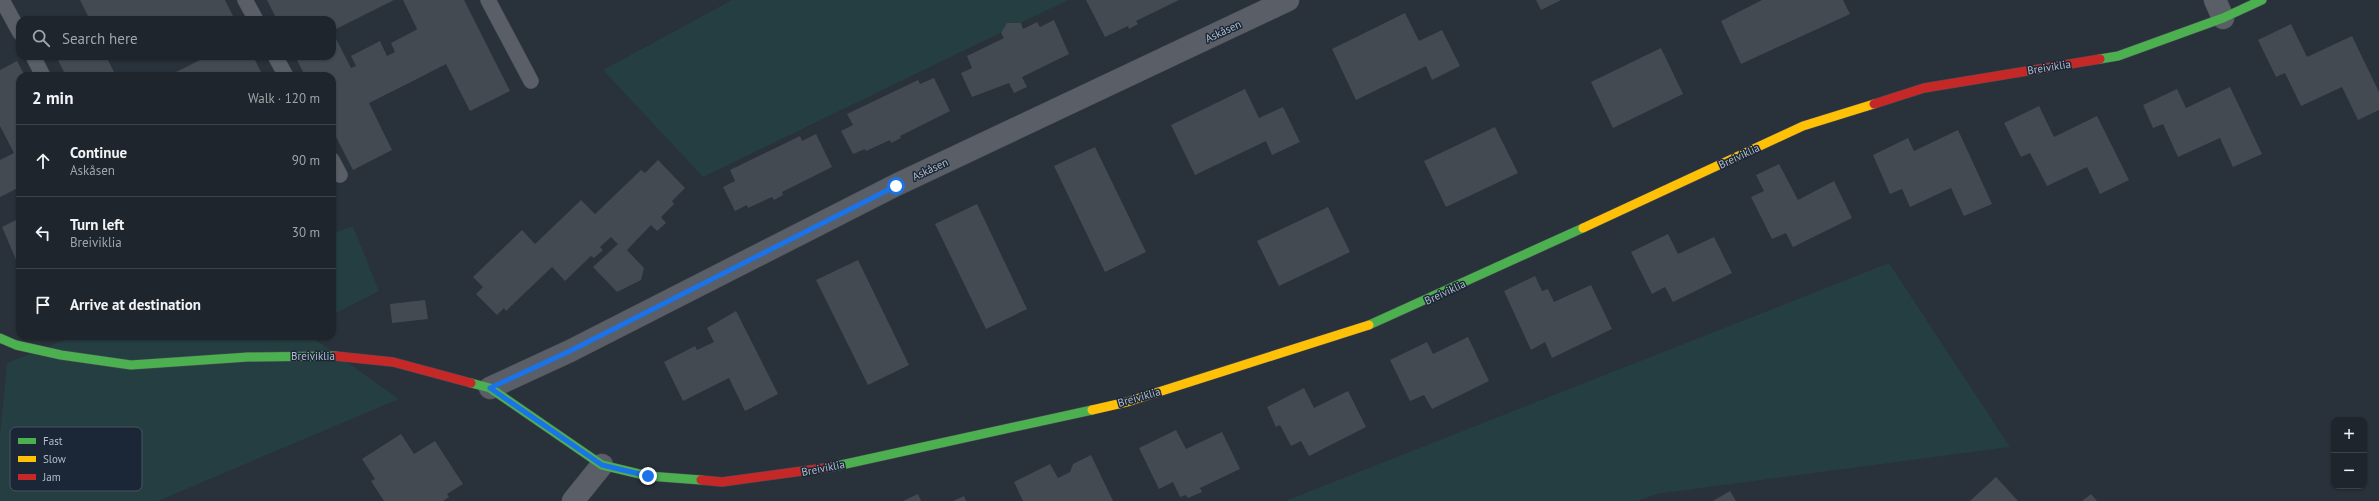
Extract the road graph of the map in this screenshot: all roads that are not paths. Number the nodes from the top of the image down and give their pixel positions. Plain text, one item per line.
1 (2, 0) edge
2 (245, 0) edge
3 (488, 0) edge
4 (1288, 0) edge
5 (2262, 0) edge
6 (2219, 9) edge
7 (254, 16) edge
8 (16, 26) edge
9 (34, 60) edge
10 (277, 60) edge
11 (41, 72) edge
12 (284, 72) edge
13 (531, 81) dead end
14 (336, 168) edge
15 (340, 175) dead end
16 (0, 338) edge
17 (490, 388) junction
18 (602, 465) junction
19 (573, 501) edge

1 - 8 lane
2 - 7 lane
3 - 13 lane
4 - 17 street, Askåsen
5 - 6 street, Breiviklia
6 - 18 street, Breiviklia
9 - 11 lane
10 - 12 lane
14 - 15 lane
16 - 17 street, Breiviklia
17 - 18 street, Breiviklia
18 - 19 street

